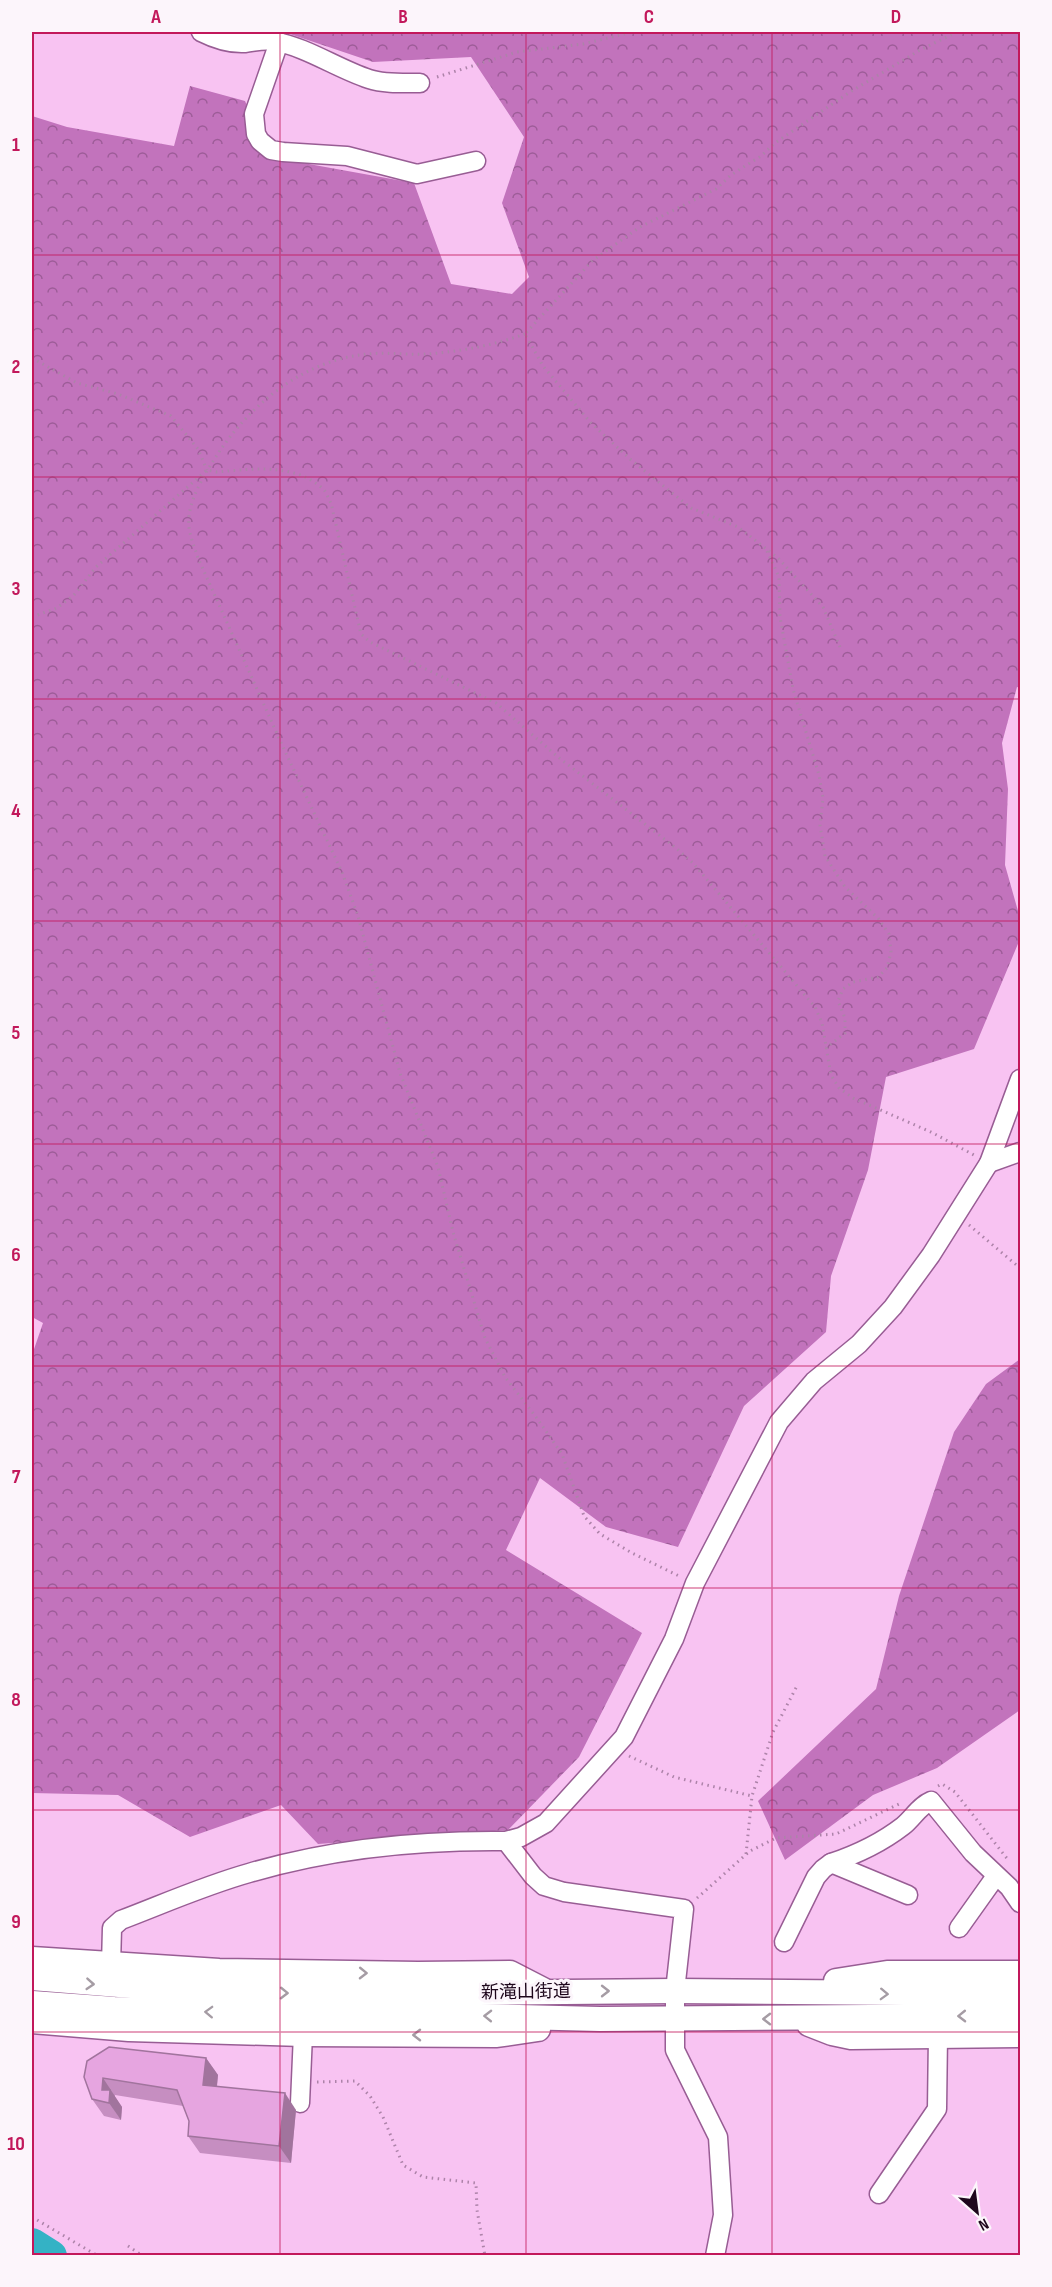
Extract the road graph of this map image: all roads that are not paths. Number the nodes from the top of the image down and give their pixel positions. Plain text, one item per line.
1 (201, 32) edge
2 (279, 42) junction
3 (420, 83) road end
4 (476, 161) dead end
5 (1020, 1079) edge
6 (1020, 1152) edge
7 (989, 1162) junction
8 (506, 1841) junction
9 (831, 1863) junction
10 (996, 1876) junction
11 (908, 1895) dead end
12 (1020, 1903) edge
13 (959, 1928) dead end
14 (784, 1942) dead end
15 (32, 1959) edge
16 (111, 1965) junction
17 (1020, 1973) edge
18 (32, 1978) edge
19 (545, 1991) junction
20 (675, 1991) junction
21 (771, 1991) junction
22 (1020, 1994) edge
23 (32, 2003) edge
24 (1020, 2016) edge
25 (600, 2019) junction
26 (798, 2019) junction
27 (675, 2020) junction
28 (32, 2021) edge
29 (303, 2034) junction
30 (938, 2035) junction
31 (1020, 2035) edge
32 (300, 2103) dead end
33 (879, 2194) dead end
34 (715, 2256) edge

1 - 2 street
2 - 3 street
2 - 4 street
5 - 7 street
6 - 7 street
7 - 8 street
8 - 16 street
8 - 20 street
9 - 10 street
9 - 11 street
9 - 14 street
10 - 12 street
10 - 13 street
15 - 16 main road
16 -> 19 main road
17 - 21 main road
18 -> 19 main road, 新滝山街道
19 -> 20 main road, 新滝山街道
20 - 21 main road, 新滝山街道
20 - 27 street
21 -> 22 main road, 新滝山街道
25 -> 23 main road, 新滝山街道
24 -> 26 main road, 新滝山街道
25 - 27 main road, 新滝山街道
25 -> 29 main road
26 -> 27 main road, 新滝山街道
26 - 30 main road
27 - 34 street
28 - 29 main road
29 - 32 street
30 - 31 main road
30 - 33 street

